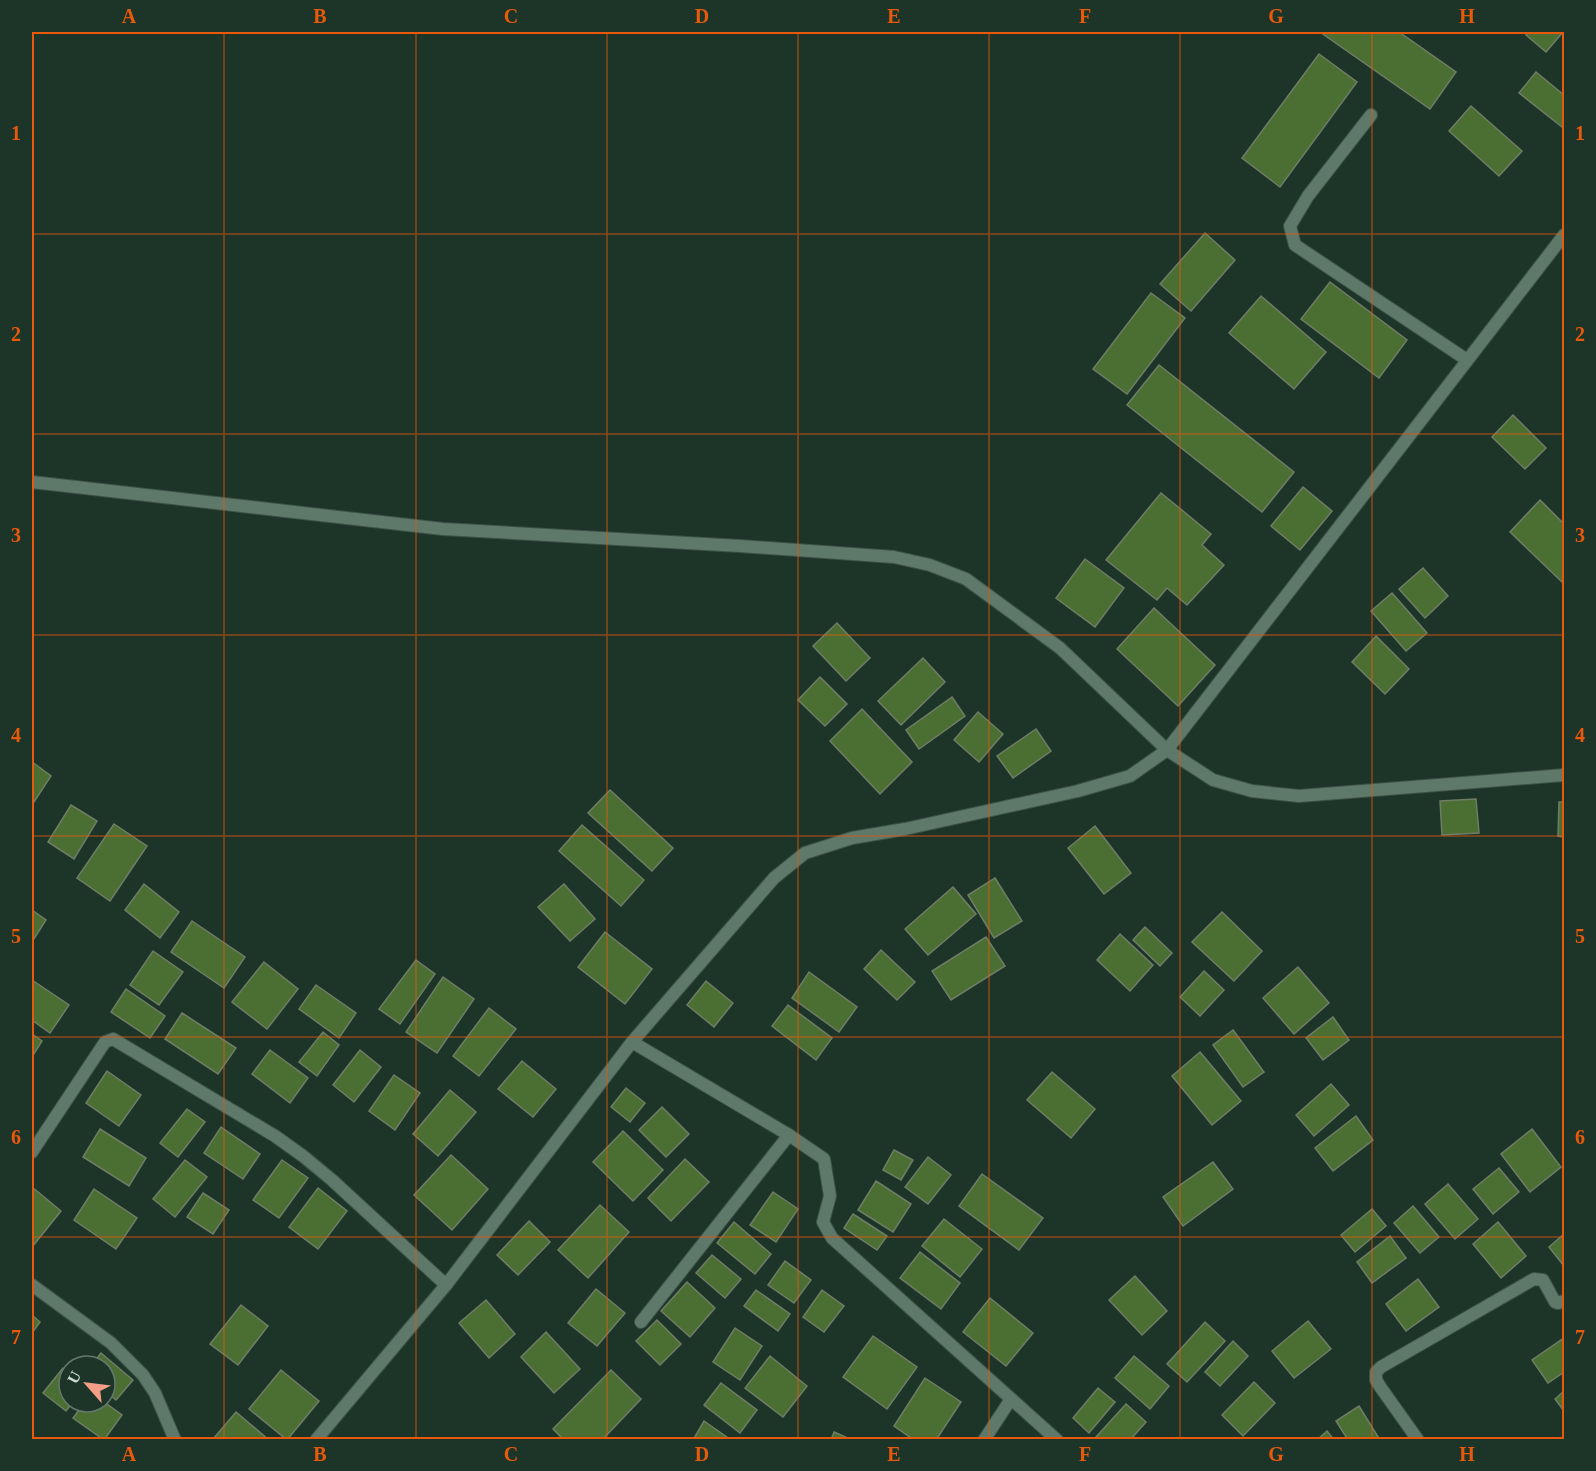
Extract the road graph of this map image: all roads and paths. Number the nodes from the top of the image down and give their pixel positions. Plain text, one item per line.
1 (1371, 115) dead end
2 (1564, 235) edge
3 (1467, 360) junction
4 (32, 482) edge
5 (1167, 750) junction
6 (1564, 775) edge
7 (632, 1042) junction
8 (789, 1135) junction
9 (32, 1152) edge
10 (32, 1285) edge
11 (446, 1285) junction
12 (1564, 1301) edge
13 (641, 1322) dead end
14 (1011, 1399) junction
15 (175, 1440) edge
16 (316, 1440) edge
17 (984, 1440) edge
18 (1057, 1440) edge
19 (1418, 1440) edge

1 - 3 street
2 - 3 street
3 - 5 street
4 - 5 street
5 - 6 street
5 - 7 street
7 - 8 street
7 - 11 street
8 - 13 street
8 - 14 street
9 - 11 street
10 - 15 street
11 - 16 street
12 - 19 street
14 - 17 street
14 - 18 street

